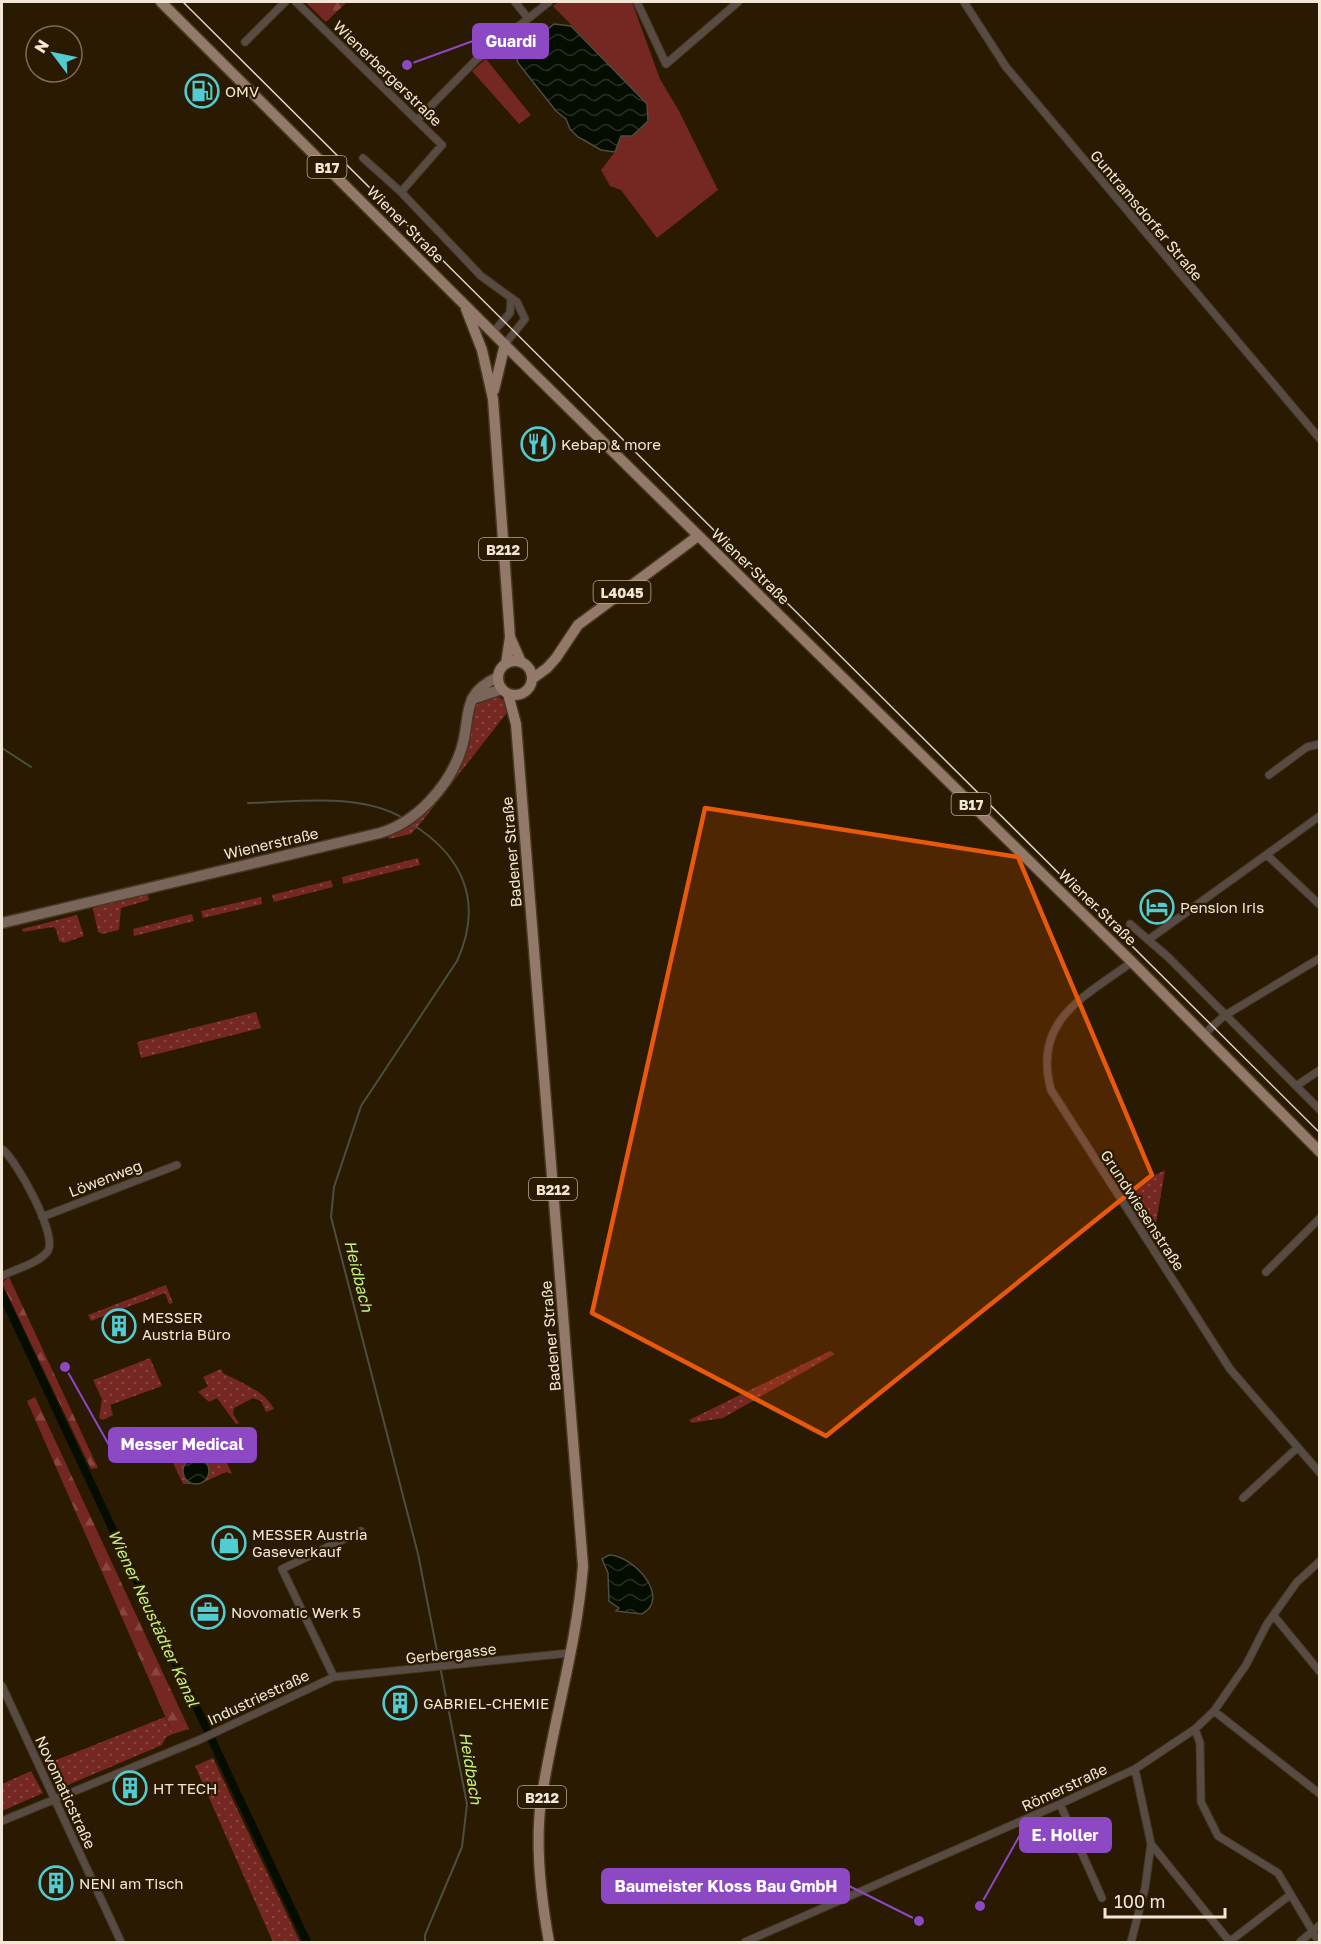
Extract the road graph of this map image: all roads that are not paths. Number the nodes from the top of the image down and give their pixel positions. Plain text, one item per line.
1 (161, 2) edge
2 (285, 2) edge
3 (296, 2) edge
4 (515, 2) edge
5 (549, 2) edge
6 (638, 2) edge
7 (738, 2) edge
8 (964, 2) edge
9 (528, 18) junction
10 (245, 42) dead end
11 (417, 120) junction
12 (363, 158) dead end
13 (401, 192) junction
14 (511, 298) junction
15 (463, 303) junction
16 (493, 332) junction
17 (505, 344) junction
18 (493, 399) junction
19 (1320, 439) edge
20 (698, 536) junction
21 (510, 637) junction
22 (556, 658) junction
23 (506, 664) junction
24 (524, 664) junction
25 (498, 677) junction
26 (532, 679) junction
27 (505, 692) junction
28 (522, 694) junction
29 (471, 699) junction
30 (516, 724) junction
31 (1320, 744) edge
32 (1269, 775) dead end
33 (1320, 816) edge
34 (1267, 855) junction
35 (1320, 905) edge
36 (2, 923) edge
37 (1130, 924) dead end
38 (1148, 940) junction
39 (1320, 958) edge
40 (1132, 962) junction
41 (1224, 1016) junction
42 (1203, 1035) junction
43 (1320, 1070) edge
44 (1296, 1086) junction
45 (1320, 1110) edge
46 (2, 1149) edge
47 (1320, 1152) edge
48 (177, 1165) dead end
49 (42, 1217) junction
50 (1320, 1218) edge
51 (1266, 1272) dead end
52 (2, 1276) edge
53 (1297, 1448) junction
54 (1320, 1473) edge
55 (1243, 1498) dead end
56 (361, 1531) dead end
57 (1320, 1561) edge
58 (1274, 1616) junction
59 (570, 1653) junction
60 (1320, 1672) edge
61 (334, 1677) junction
62 (2, 1686) edge
63 (1214, 1711) junction
64 (1195, 1729) junction
65 (1135, 1769) junction
66 (1320, 1794) edge
67 (54, 1799) junction
68 (1060, 1804) junction
69 (2, 1821) edge
70 (1150, 1844) junction
71 (1290, 1895) junction
72 (1102, 1898) dead end
73 (1320, 1925) edge
74 (1311, 1931) junction
75 (121, 1942) edge
76 (549, 1942) edge
77 (745, 1942) edge
78 (1131, 1942) edge
79 (1230, 1942) edge
80 (1300, 1942) edge
81 (1319, 1942) edge

1 - 15 main road, Wiener Straße / B17
2 - 10 street
3 - 11 street, Wienerbergerstraße
4 - 9 street
5 - 9 street
6 - 7 street
8 - 19 street, Guntramsdorfer Straße
9 - 11 street
11 - 13 street, Wienerbergerstraße
12 - 13 street
13 - 14 street
14 - 16 street
14 - 17 street
15 - 16 main road, Wiener Straße / B17
15 - 18 main road, B212
16 - 17 main road, Wiener Straße / B17
17 - 18 main road, B212
17 - 20 main road, Wiener Straße / B17
18 - 21 main road, B212
20 - 22 main road, L4045
20 - 40 main road, Wiener Straße / B17
21 - 23 main road, B212
21 - 24 main road, B212
22 - 24 main road
22 - 26 main road, L4045
23 - 24 main road
23 - 25 main road, B212
24 - 26 main road, B212
25 - 27 main road, B212
25 - 29 street
26 - 28 main road, B212
27 - 28 main road
27 - 29 street
27 - 30 main road, Badener Straße / B212
28 - 30 main road, Badener Straße / B212
29 - 36 street, Wienerstraße
30 - 59 main road, Badener Straße / B212
31 - 32 street
33 - 34 street
34 - 35 street
34 - 38 street
37 - 38 street
38 - 41 street
39 - 41 street
40 - 42 main road, Wiener Straße / B17
40 - 53 street, Grundwiesenstraße
41 - 42 street
41 - 44 street
42 - 47 main road, Wiener Straße / B17
43 - 44 street
44 - 45 street
46 - 49 street
48 - 49 street, Löwenweg
49 - 52 street
50 - 51 street
53 - 54 street, Grundwiesenstraße
53 - 55 street
56 - 61 street, Industriestraße
57 - 58 street, Römerstraße
58 - 60 street
58 - 63 street, Römerstraße
59 - 61 street, Gerbergasse
59 - 76 main road, Badener Straße / B212
61 - 67 street, Industriestraße
62 - 67 street, Novomaticstraße
63 - 64 street, Römerstraße
63 - 66 street
64 - 65 street, Römerstraße
64 - 71 street
65 - 68 street, Römerstraße
65 - 70 street
67 - 69 street, Industriestraße
67 - 75 street, Novomaticstraße
68 - 72 street
68 - 77 street, Römerstraße
70 - 78 street
70 - 79 street
71 - 74 street
71 - 79 street
73 - 74 street
74 - 80 street
74 - 81 street

